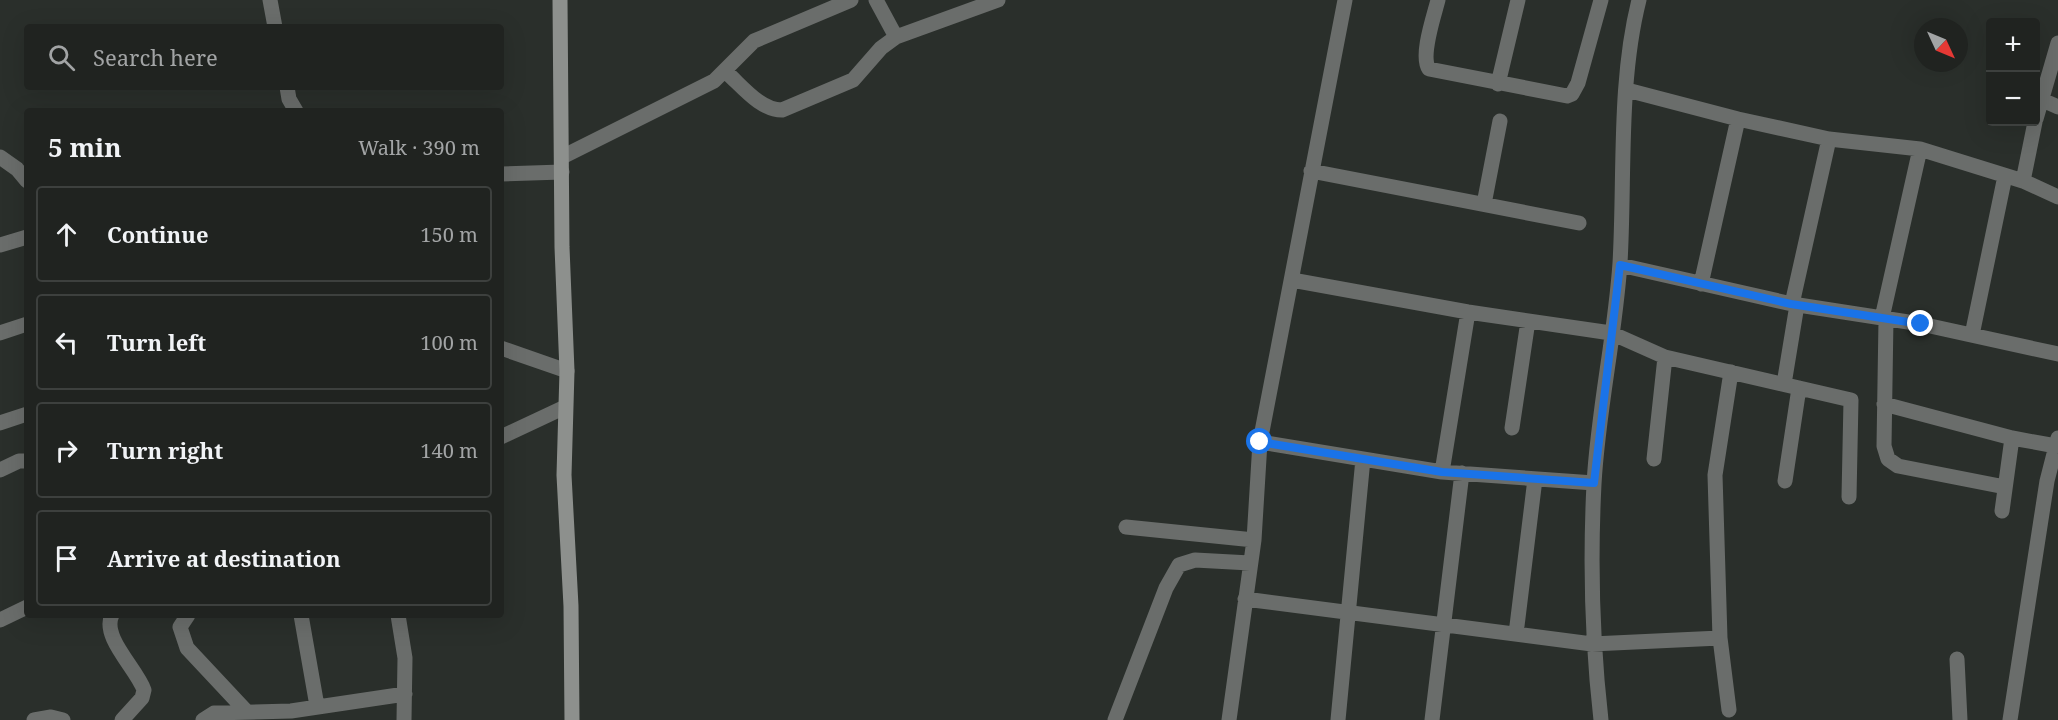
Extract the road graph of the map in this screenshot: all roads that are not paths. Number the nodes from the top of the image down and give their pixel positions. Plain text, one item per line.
1 (270, 0) edge
2 (560, 0) edge
3 (851, 0) edge
4 (876, 0) edge
5 (998, 0) edge
6 (1345, 0) edge
7 (1438, 0) edge
8 (1518, 0) edge
9 (1600, 0) edge
10 (1639, 0) edge
11 (980, 3) edge
12 (274, 24) edge
13 (896, 37) junction
14 (2058, 44) edge
15 (726, 72) junction
16 (1498, 84) junction
17 (1627, 90) junction
18 (2040, 99) joint
19 (2058, 107) edge
20 (1738, 119) junction
21 (1500, 121) dead end
22 (2034, 126) edge
23 (1829, 139) junction
24 (1920, 149) junction
25 (0, 157) edge
26 (562, 165) junction
27 (1311, 171) junction
28 (504, 174) edge
29 (2005, 176) junction
30 (24, 178) edge
31 (2023, 181) junction
32 (2058, 197) edge
33 (1484, 204) junction
34 (1579, 222) dead end
35 (24, 238) edge
36 (0, 245) edge
37 (1620, 265) junction
38 (1292, 280) junction
39 (1701, 284) junction
40 (1794, 305) junction
41 (1468, 312) junction
42 (1884, 319) junction
43 (1528, 321) junction
44 (24, 325) edge
45 (0, 333) edge
46 (1611, 333) junction
47 (1972, 335) junction
48 (504, 349) edge
49 (2058, 354) edge
50 (1665, 357) junction
51 (567, 370) junction
52 (1731, 372) junction
53 (1792, 386) junction
54 (1884, 404) junction
55 (565, 407) junction
56 (24, 415) edge
57 (0, 423) edge
58 (1512, 428) dead end
59 (504, 436) edge
60 (2012, 438) junction
61 (1260, 442) junction
62 (2057, 442) edge
63 (1363, 459) junction
64 (1654, 459) dead end
65 (24, 461) edge
66 (0, 470) edge
67 (1442, 472) junction
68 (1462, 473) junction
69 (1535, 478) junction
70 (1785, 481) dead end
71 (1594, 483) junction
72 (2005, 487) junction
73 (1849, 497) dead end
74 (2002, 511) dead end
75 (1126, 527) dead end
76 (1254, 540) junction
77 (1250, 563) junction
78 (1245, 599) junction
79 (24, 608) edge
80 (1347, 612) junction
81 (110, 618) edge
82 (186, 618) edge
83 (302, 618) edge
84 (398, 618) edge
85 (0, 620) edge
86 (1445, 625) junction
87 (1516, 634) junction
88 (1720, 638) junction
89 (1592, 644) junction
90 (1957, 659) dead end
91 (405, 694) junction
92 (317, 706) junction
93 (1729, 710) dead end
94 (246, 711) junction
95 (291, 715) edge
96 (34, 720) edge
97 (63, 720) edge
98 (122, 720) edge
99 (203, 720) edge
100 (404, 720) edge
101 (572, 720) edge
102 (1115, 720) edge
103 (1229, 720) edge
104 (1338, 720) edge
105 (1432, 720) edge
106 (1601, 720) edge
107 (1960, 720) edge
108 (2010, 720) edge

1 - 12 street
2 - 26 street
3 - 15 street
4 - 13 street
5 - 11 street
6 - 27 street
7 - 16 street
8 - 16 street
9 - 16 street
10 - 17 street
11 - 13 street
13 - 15 street
14 - 18 street
15 - 26 street
17 - 20 street
17 - 37 street
18 - 19 street
20 - 23 street
20 - 39 street
21 - 33 street
22 - 31 street
23 - 24 street
23 - 40 street
24 - 29 street
24 - 42 street
25 - 30 street
26 - 28 street
26 - 51 street
27 - 33 street
27 - 38 street
29 - 31 street
29 - 47 street
31 - 32 street
33 - 34 street
35 - 36 street
37 - 39 street
37 - 46 street
38 - 41 street
38 - 61 street
39 - 40 street
40 - 42 street
40 - 53 street
41 - 43 street
41 - 67 street
42 - 47 street
42 - 54 street
43 - 46 street
43 - 58 street
44 - 45 street
46 - 50 street
46 - 71 street
47 - 49 street
48 - 51 street
50 - 52 street
50 - 64 street
51 - 55 street
52 - 53 street
52 - 88 street
53 - 70 street
53 - 73 street
54 - 60 street
54 - 72 street
55 - 59 street
55 - 101 street
56 - 57 street
60 - 62 street
60 - 72 street
61 - 63 street
61 - 76 street
62 - 108 street
63 - 67 street
63 - 80 street
65 - 66 street
67 - 68 street
68 - 69 street
68 - 86 street
69 - 71 street
69 - 87 street
71 - 89 street
72 - 74 street
75 - 76 street
76 - 77 street
77 - 78 street
77 - 102 street
78 - 80 street
78 - 103 street
79 - 85 street
80 - 86 street
80 - 104 street
81 - 98 street
82 - 94 street
83 - 92 street
84 - 91 street
86 - 87 street
86 - 105 street
87 - 89 street
88 - 89 street
88 - 93 street
89 - 106 street
90 - 107 street
91 - 92 street
91 - 100 street
92 - 95 street
94 - 95 street
94 - 99 street
96 - 97 street

